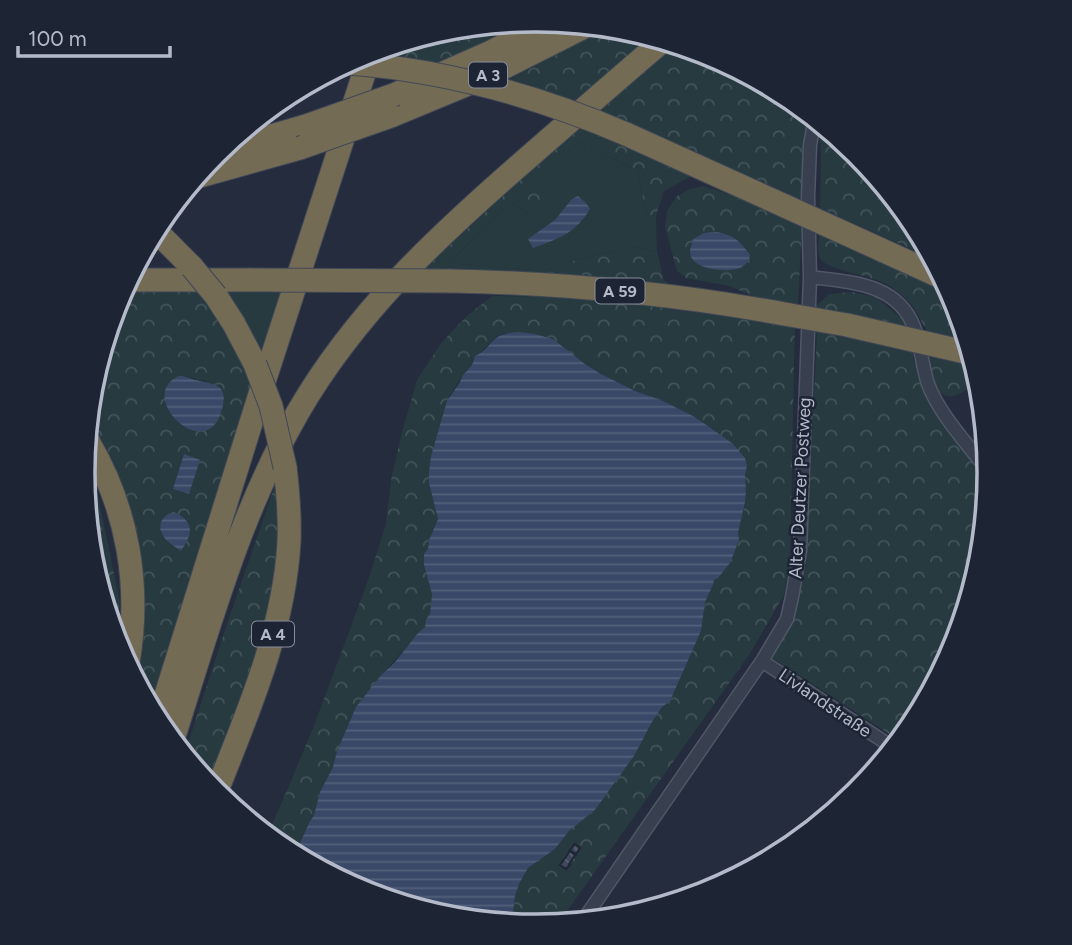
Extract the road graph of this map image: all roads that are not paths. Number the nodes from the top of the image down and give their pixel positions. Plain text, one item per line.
1 (530, 32) edge
2 (573, 33) edge
3 (654, 48) edge
4 (367, 65) edge
5 (366, 66) edge
6 (813, 130) edge
7 (303, 137) junction
8 (237, 148) edge
9 (215, 170) edge
10 (163, 238) edge
11 (929, 271) edge
12 (810, 277) junction
13 (139, 280) edge
14 (960, 351) edge
15 (96, 456) edge
16 (976, 456) edge
17 (131, 646) edge
18 (762, 661) junction
19 (162, 707) edge
20 (177, 728) edge
21 (885, 742) edge
22 (221, 781) edge
23 (590, 910) edge

1 - 7 highway, A 3, bridge
2 - 7 highway, A 3, bridge
3 - 20 highway
4 - 19 highway
5 - 11 highway, bridge
6 - 12 street, Alter Deutzer Postweg
7 - 8 highway, A 3
7 - 9 highway, A 3
10 - 22 highway, A 4, bridge
12 - 16 street
12 - 18 street, Alter Deutzer Postweg
13 - 14 highway, A 59, bridge
15 - 17 highway
18 - 21 street, Livlandstraße
18 - 23 street, Alter Deutzer Postweg

